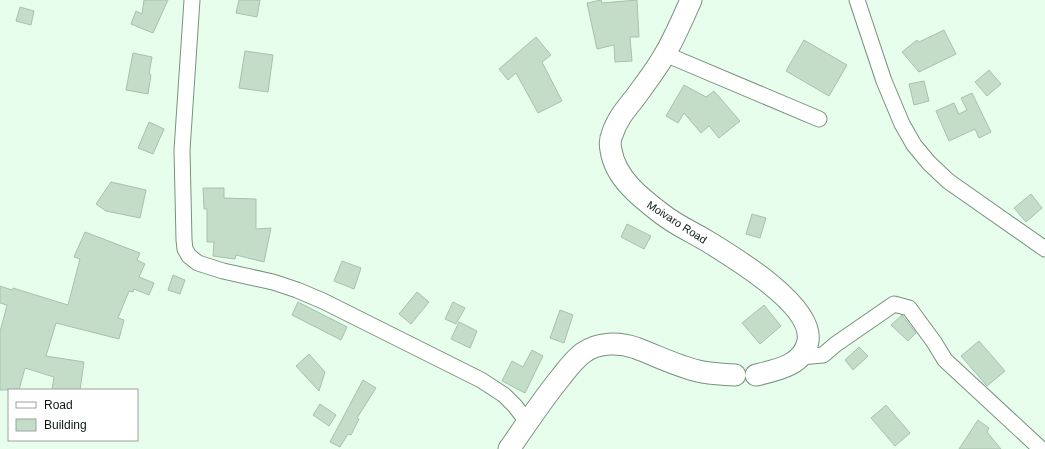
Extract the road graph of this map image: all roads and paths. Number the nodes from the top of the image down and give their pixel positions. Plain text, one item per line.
1 (192, 0) edge
2 (691, 0) edge
3 (857, 0) edge
4 (665, 54) junction
5 (819, 119) dead end
6 (1045, 249) edge
7 (800, 357) junction
8 (735, 375) joint
9 (756, 375) joint
10 (528, 423) junction
11 (509, 449) edge
12 (1041, 449) edge

1 - 10 street
2 - 4 street, Moivaro Road
3 - 6 street
4 - 5 street
4 - 7 street, Moivaro Road
7 - 9 street
7 - 12 street
8 - 9 street
8 - 10 street
10 - 11 street

